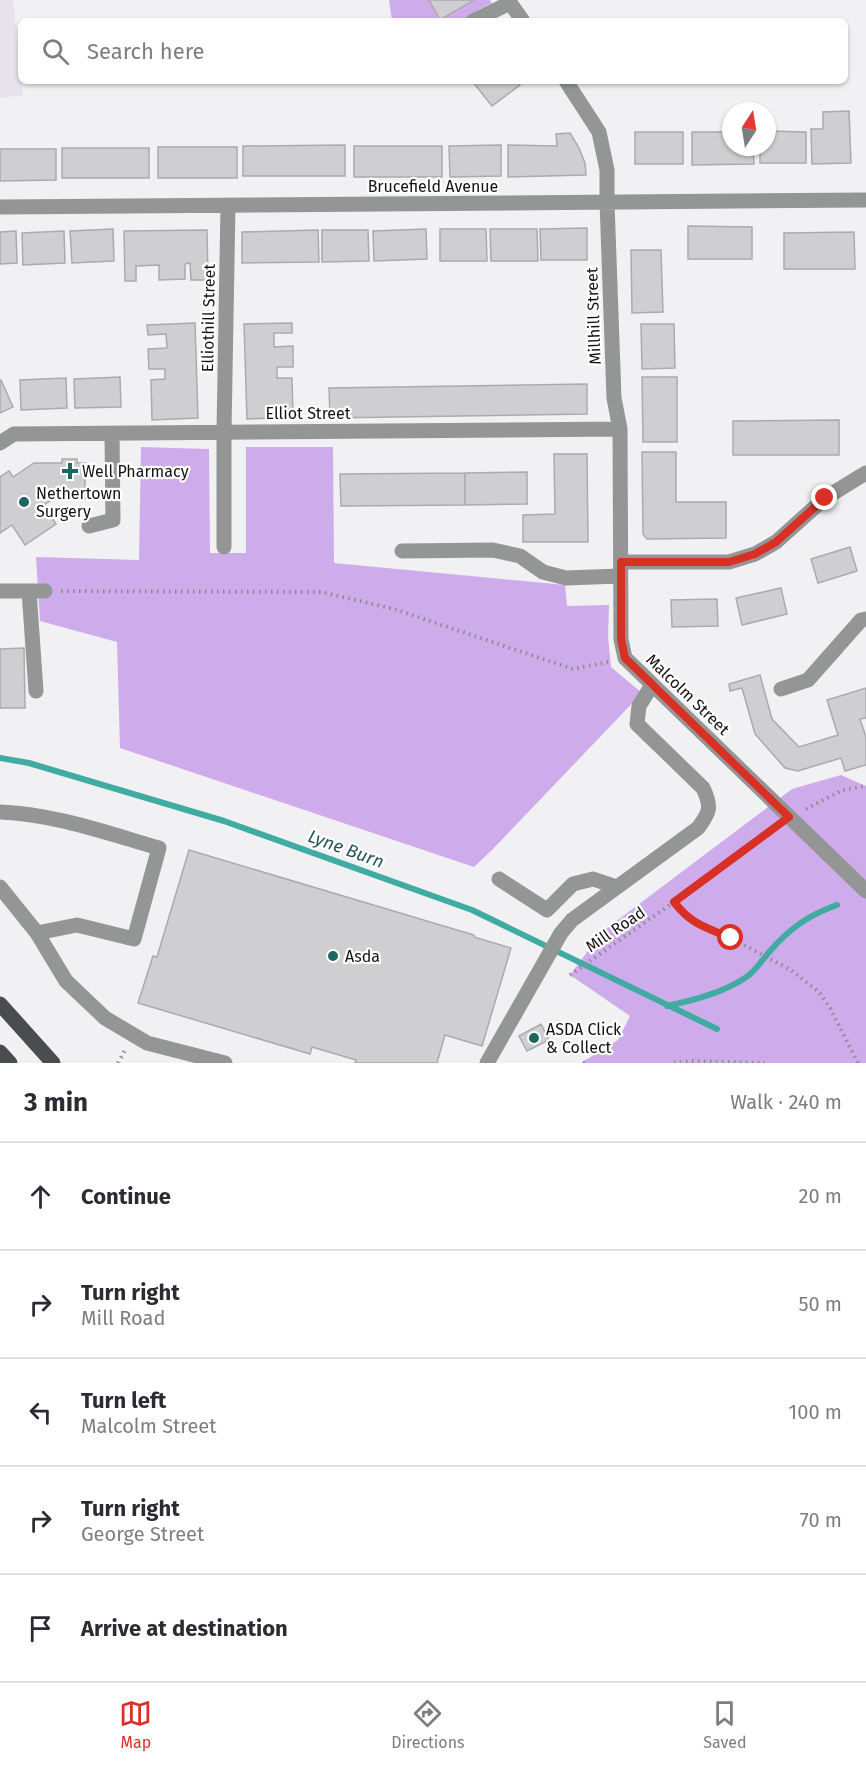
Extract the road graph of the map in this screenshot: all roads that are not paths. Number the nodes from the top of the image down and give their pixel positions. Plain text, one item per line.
1 (509, 1) edge
2 (478, 18) edge
3 (521, 18) edge
4 (568, 84) edge
5 (866, 200) edge
6 (607, 202) junction
7 (228, 205) junction
8 (0, 207) edge
9 (620, 429) junction
10 (224, 431) junction
11 (112, 433) junction
12 (0, 443) edge
13 (866, 473) edge
14 (89, 526) dead end
15 (224, 547) dead end
16 (402, 550) dead end
17 (621, 569) junction
18 (0, 591) edge
19 (29, 591) junction
20 (45, 591) road end
21 (866, 619) edge
22 (652, 685) junction
23 (781, 689) dead end
24 (36, 691) dead end
25 (0, 812) edge
26 (499, 879) dead end
27 (0, 887) edge
28 (617, 888) junction
29 (866, 891) edge
30 (37, 933) junction
31 (0, 1004) edge
32 (0, 1052) edge
33 (10, 1063) edge
34 (52, 1063) edge
35 (225, 1063) edge
36 (487, 1063) edge

1 - 2 street
1 - 3 street
4 - 6 street, Millhill Street
5 - 6 street, Brucefield Avenue
6 - 7 street, Brucefield Avenue
6 - 9 street, Millhill Street
7 - 8 street, Brucefield Avenue
7 - 10 street, Elliothill Street
9 - 10 street, Elliot Street
9 - 17 street, Malcolm Street
10 - 11 street, Elliot Street
10 - 15 street, Elliothill Street
11 - 12 street, Elliot Street
11 - 14 street
13 - 17 street
16 - 17 street
17 - 22 street, Malcolm Street
18 - 19 street
19 - 20 street
19 - 24 street
21 - 23 street
22 - 28 street
22 - 29 street, Malcolm Street
25 - 30 street
26 - 28 street
27 - 30 street
28 - 36 street
30 - 35 street
31 - 34 main road
32 - 33 main road

